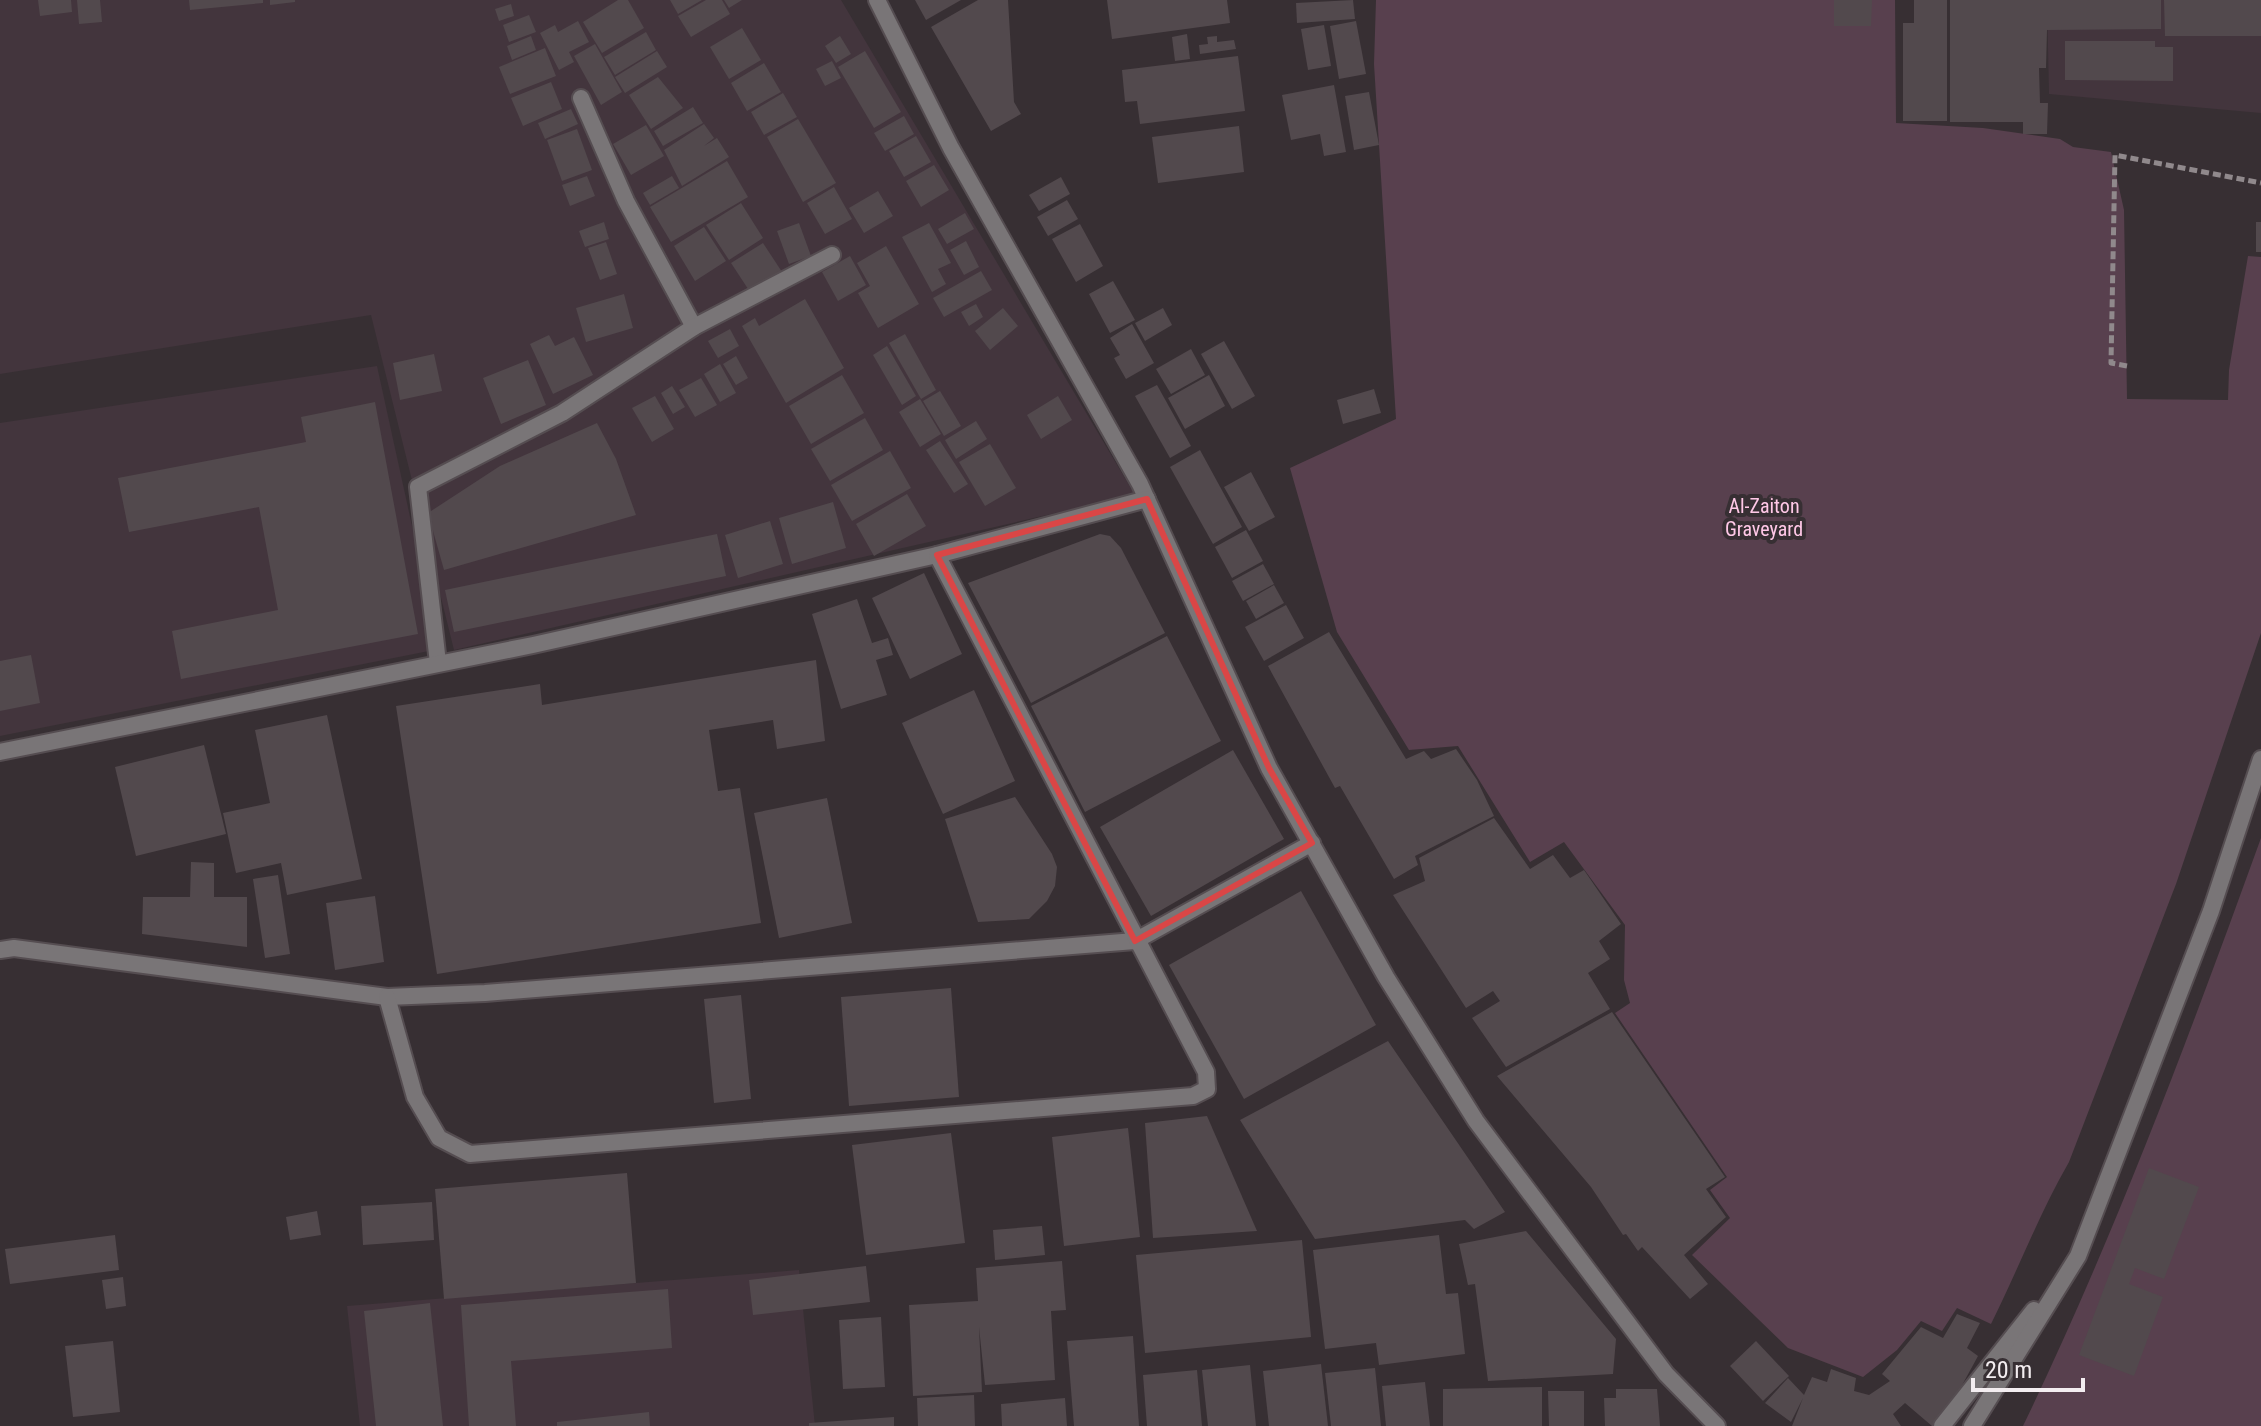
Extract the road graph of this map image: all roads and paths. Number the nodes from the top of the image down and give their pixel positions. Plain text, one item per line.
1 (877, 0) edge
2 (581, 98) dead end
3 (2261, 183) edge
4 (832, 255) dead end
5 (694, 327) junction
6 (2127, 366) dead end
7 (1147, 499) junction
8 (937, 555) junction
9 (438, 663) junction
10 (0, 752) edge
11 (2261, 759) edge
12 (1312, 843) junction
13 (1135, 941) junction
14 (0, 950) edge
15 (387, 997) junction
16 (2078, 1256) junction
17 (1717, 1426) edge
18 (1942, 1426) edge
19 (1972, 1426) edge

1 - 7 street
2 - 5 street
3 - 6 path
4 - 5 street
5 - 9 street
7 - 8 street
7 - 12 street
8 - 9 street
8 - 13 street
9 - 10 street
11 - 16 street
12 - 13 street
12 - 17 street
13 - 15 street
13 - 15 street
14 - 15 street
16 - 18 street
16 - 19 street

